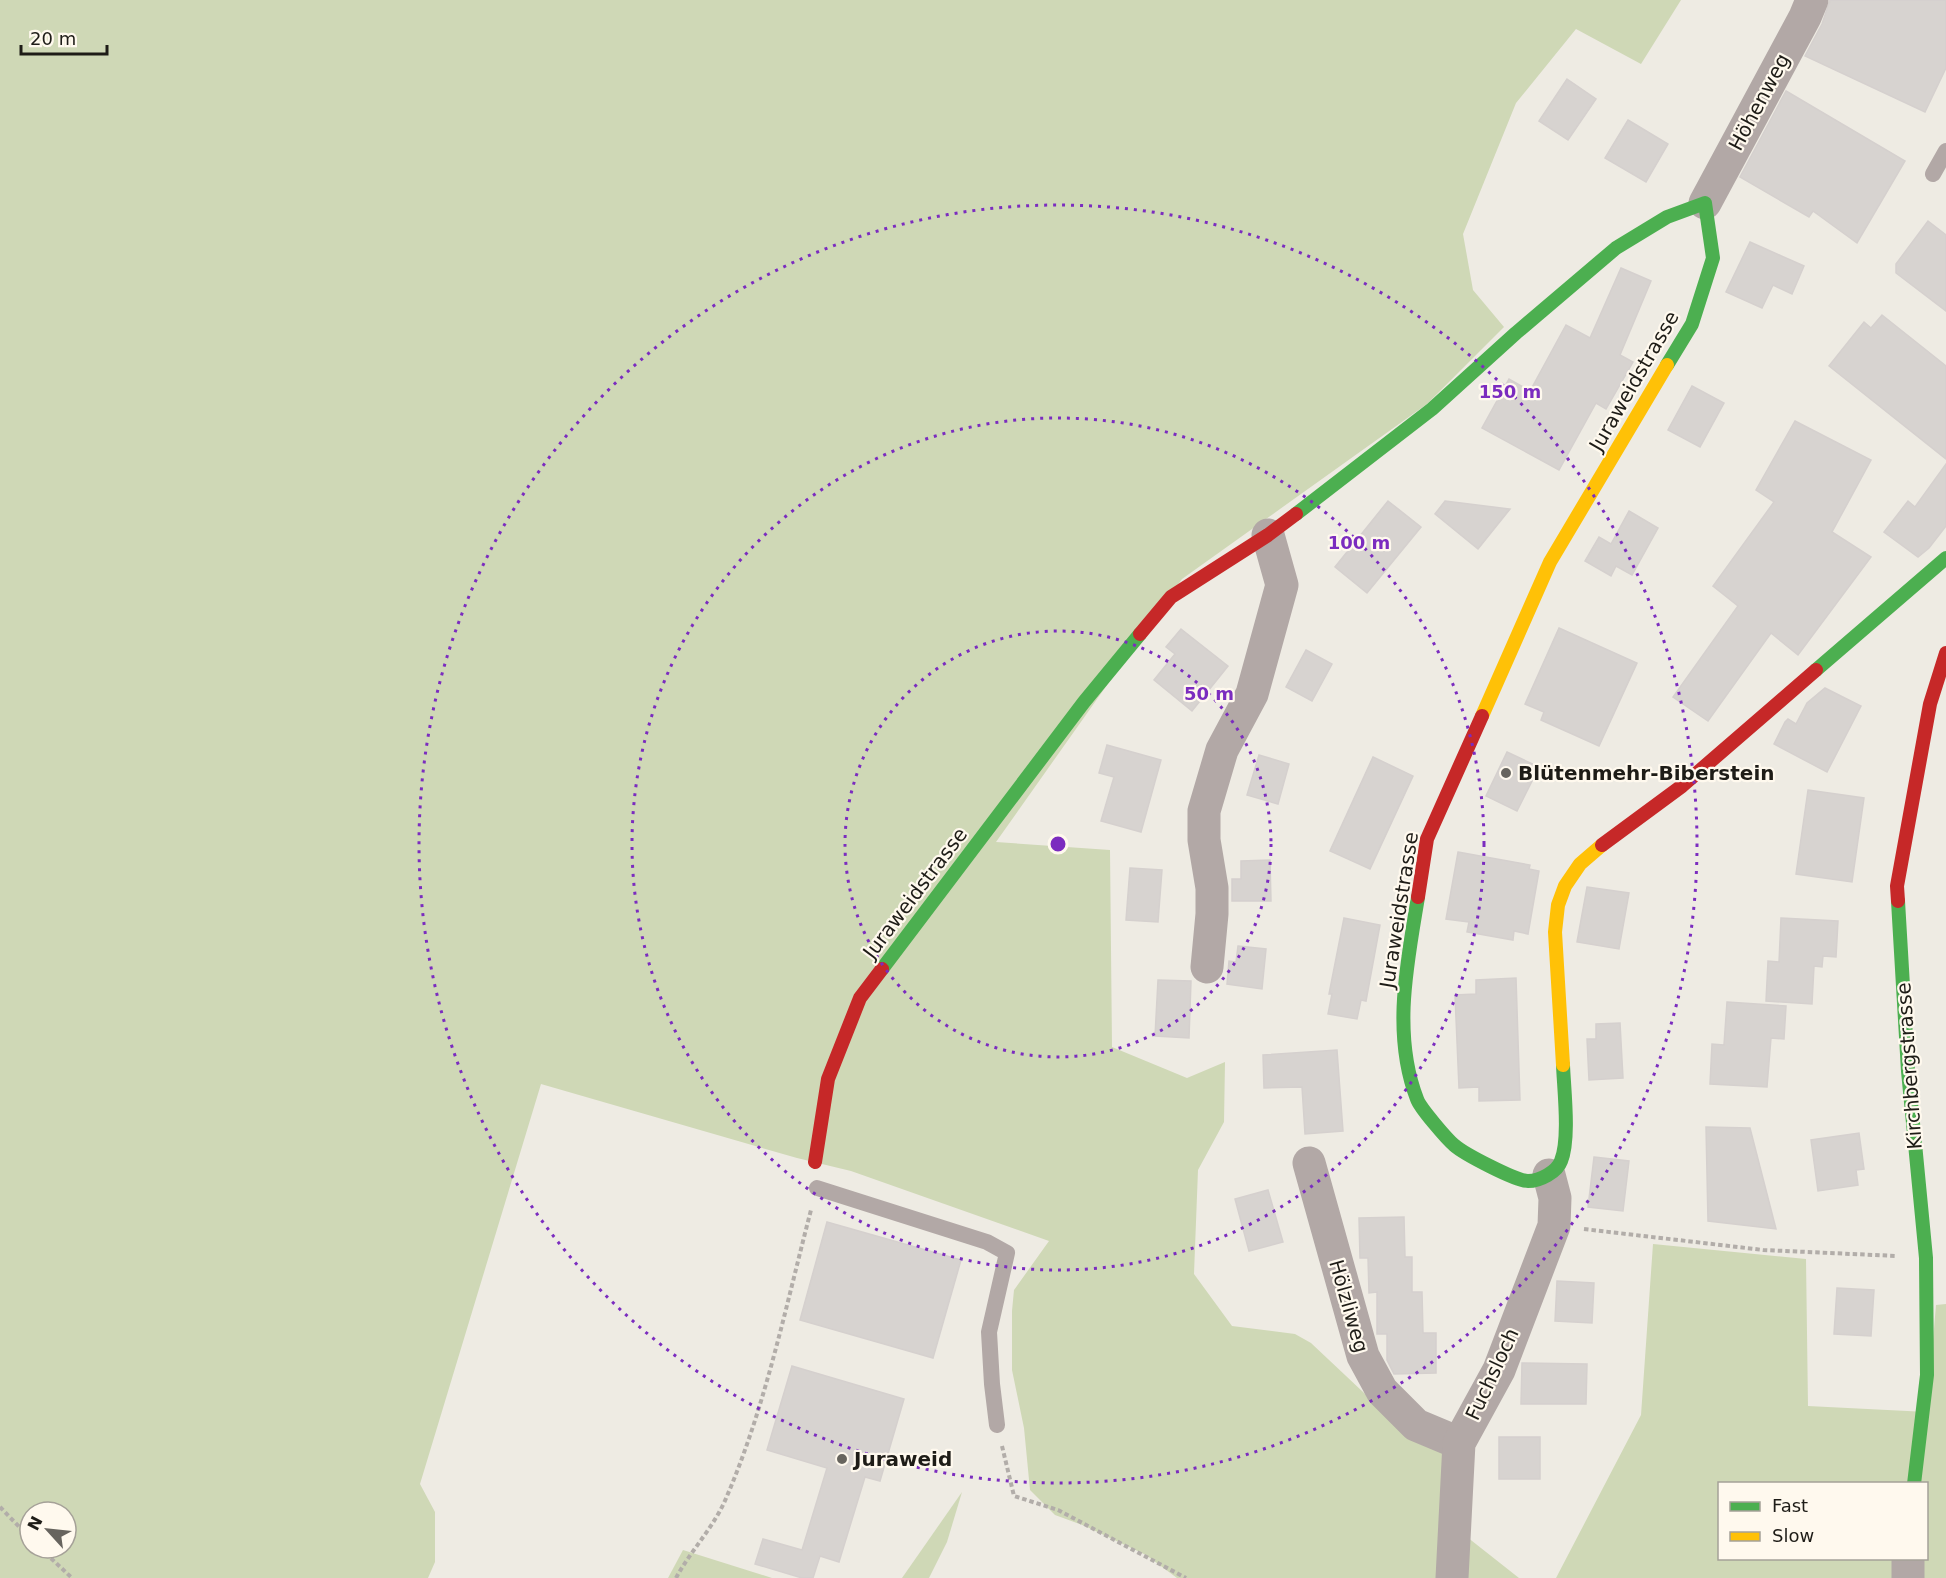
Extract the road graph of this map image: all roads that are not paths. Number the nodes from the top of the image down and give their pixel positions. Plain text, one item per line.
1 (1812, 0) edge
2 (1946, 151) edge
3 (1934, 174) dead end
4 (1705, 204) junction
5 (1268, 535) junction
6 (1946, 558) edge
7 (1946, 653) edge
8 (1206, 967) dead end
9 (815, 1162) dead end
10 (1308, 1162) dead end
11 (1549, 1175) junction
12 (817, 1188) road end
13 (997, 1425) road end
14 (1459, 1443) junction
15 (1914, 1482) edge
16 (1908, 1560) edge
17 (1452, 1578) edge
18 (1908, 1578) edge

1 - 4 street, Höhenweg
2 - 3 lane
4 - 5 street, Juraweidstrasse
4 - 11 street, Juraweidstrasse
5 - 8 street
5 - 9 street, Juraweidstrasse
6 - 11 street
7 - 15 street, Kirchbergstrasse
10 - 14 street, Hölzliweg
11 - 14 street, Fuchsloch
12 - 13 lane
14 - 17 street, Fuchsloch
16 - 18 street

